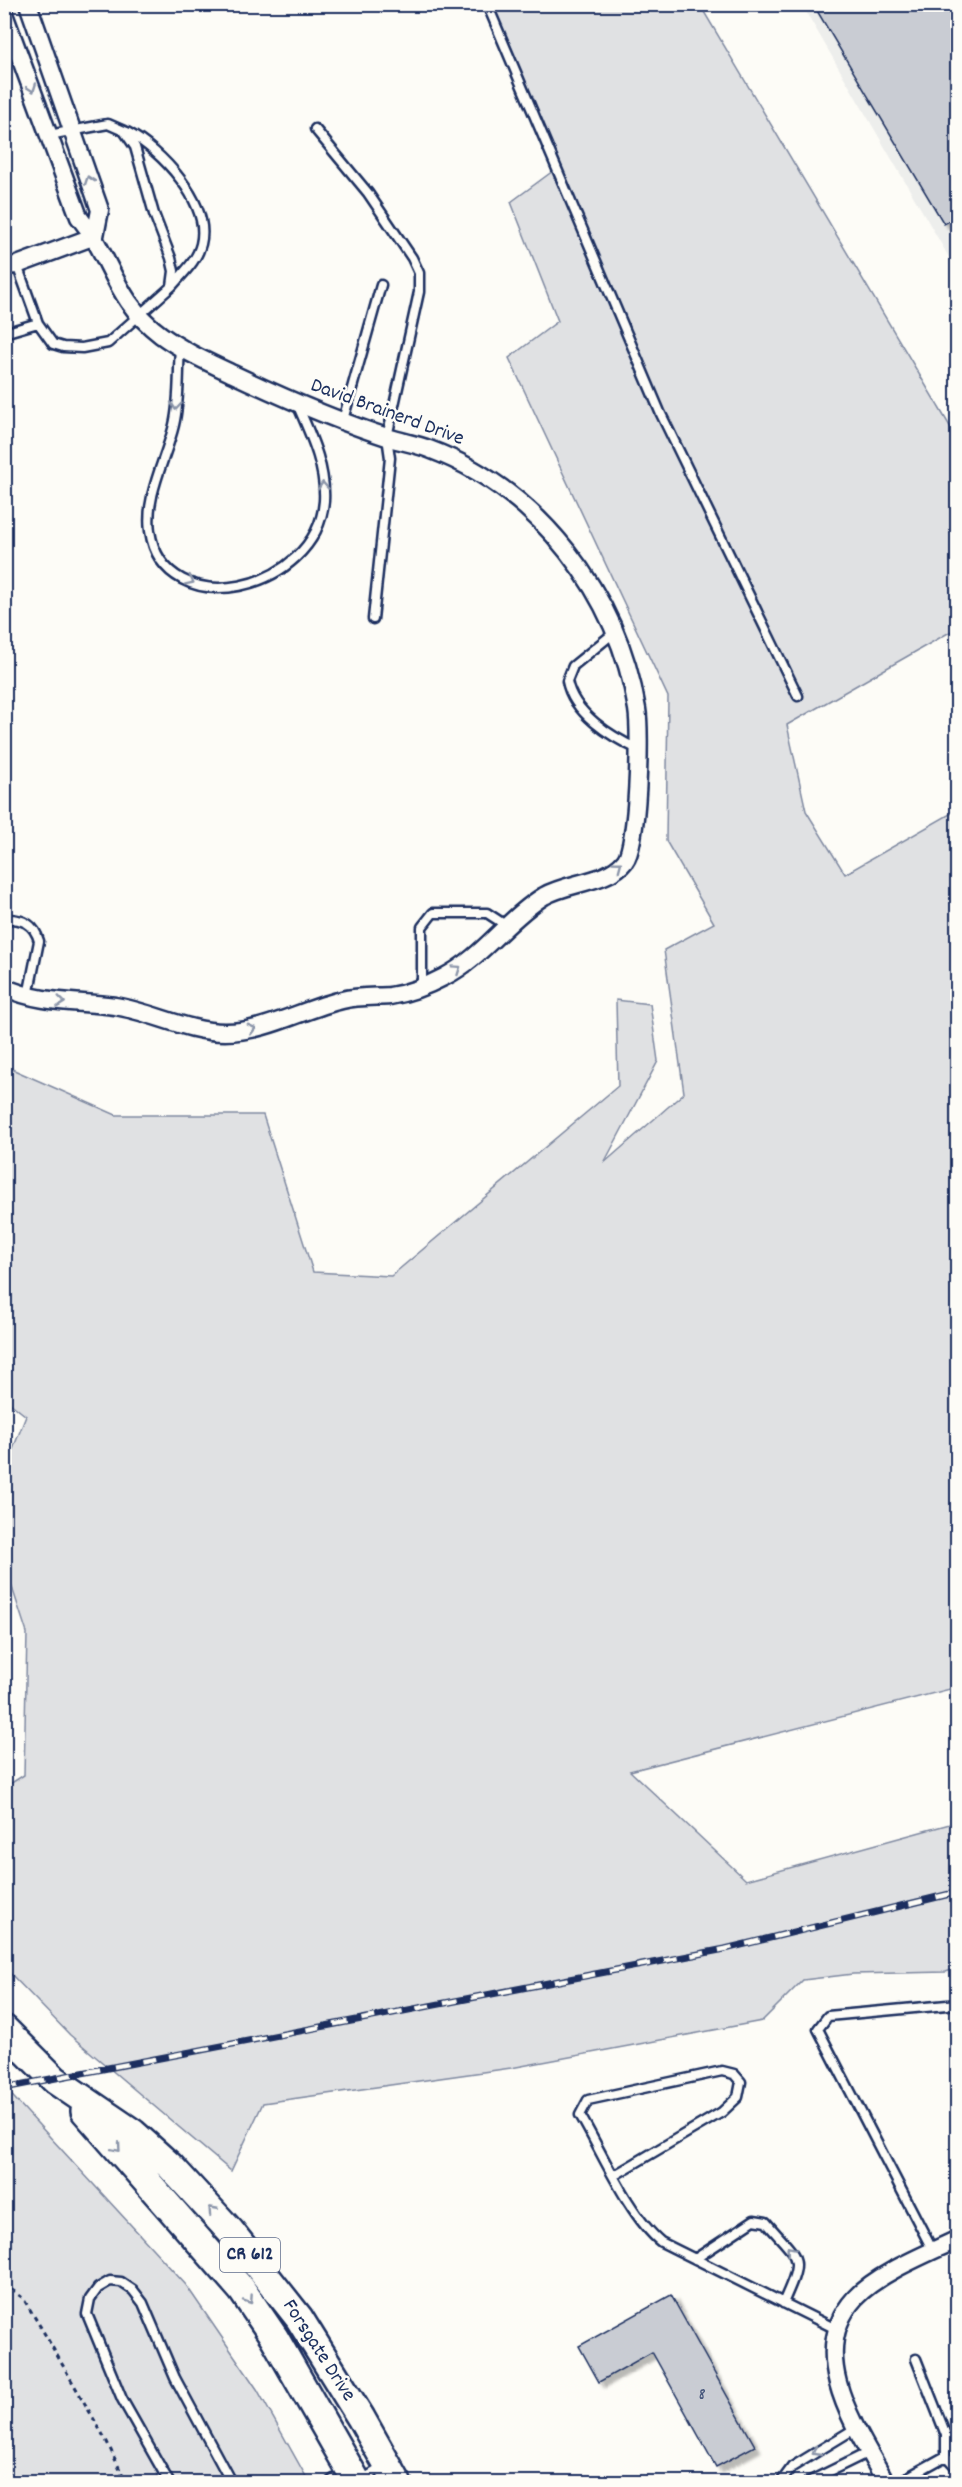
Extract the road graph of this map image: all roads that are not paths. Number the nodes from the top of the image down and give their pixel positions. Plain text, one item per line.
1 (28, 4) edge
2 (487, 4) edge
3 (4, 14) edge
4 (315, 129) dead end
5 (72, 130) junction
6 (124, 131) junction
7 (49, 135) junction
8 (94, 236) junction
9 (11, 265) edge
10 (381, 285) dead end
11 (172, 286) junction
12 (140, 316) junction
13 (38, 323) junction
14 (4, 333) edge
15 (180, 348) junction
16 (298, 405) junction
17 (343, 420) junction
18 (387, 437) junction
19 (373, 620) dead end
20 (615, 632) junction
21 (798, 696) dead end
22 (639, 749) junction
23 (4, 919) edge
24 (507, 926) junction
25 (4, 987) edge
26 (422, 987) junction
27 (28, 996) junction
28 (957, 2004) edge
29 (4, 2029) edge
30 (65, 2088) junction
31 (615, 2175) junction
32 (957, 2239) edge
33 (933, 2251) junction
34 (695, 2259) junction
35 (783, 2303) junction
36 (838, 2330) junction
37 (916, 2360) dead end
38 (856, 2428) junction
39 (869, 2452) junction
40 (946, 2456) junction
41 (957, 2469) edge
42 (392, 2474) edge
43 (170, 2482) edge
44 (231, 2482) edge
45 (330, 2482) edge
46 (340, 2482) edge
47 (357, 2482) edge
48 (781, 2482) edge
49 (808, 2482) edge
50 (886, 2482) edge
51 (899, 2482) edge

1 - 5 street
2 - 21 lane
3 -> 7 street, David Brainerd Drive
4 - 18 lane
5 - 6 lane
5 - 7 lane
8 -> 5 street
6 - 11 lane
6 - 11 lane
7 - 8 street, David Brainerd Drive
8 - 9 street
8 - 12 street, David Brainerd Drive
9 - 13 lane
10 - 17 lane
11 - 12 lane
12 - 13 lane
12 - 15 street, David Brainerd Drive
13 - 14 lane
15 - 16 street, David Brainerd Drive
15 -> 16 lane
16 - 17 street, David Brainerd Drive
17 - 18 street, David Brainerd Drive
18 - 19 lane
18 - 20 street, David Brainerd Drive
20 - 22 street, David Brainerd Drive
20 - 22 lane
24 -> 22 street, David Brainerd Drive
23 - 27 lane
26 -> 24 street, David Brainerd Drive
24 - 26 lane
25 - 27 street, David Brainerd Drive
27 -> 26 street, David Brainerd Drive
28 - 33 lane
29 - 30 main road, Forsgate Drive / CR 612
42 -> 30 main road, Forsgate Drive / CR 612
30 -> 47 main road, Forsgate Drive / CR 612
31 - 31 lane
31 - 34 lane
32 - 33 street
33 - 36 street
34 - 35 lane
35 -> 34 lane
35 - 36 lane
36 - 38 street
37 - 40 lane
38 - 39 street
38 -> 48 lane
39 - 49 lane
39 - 50 street
40 - 41 lane
40 - 51 lane
42 - 47 lane
43 - 44 lane
45 - 46 lane

